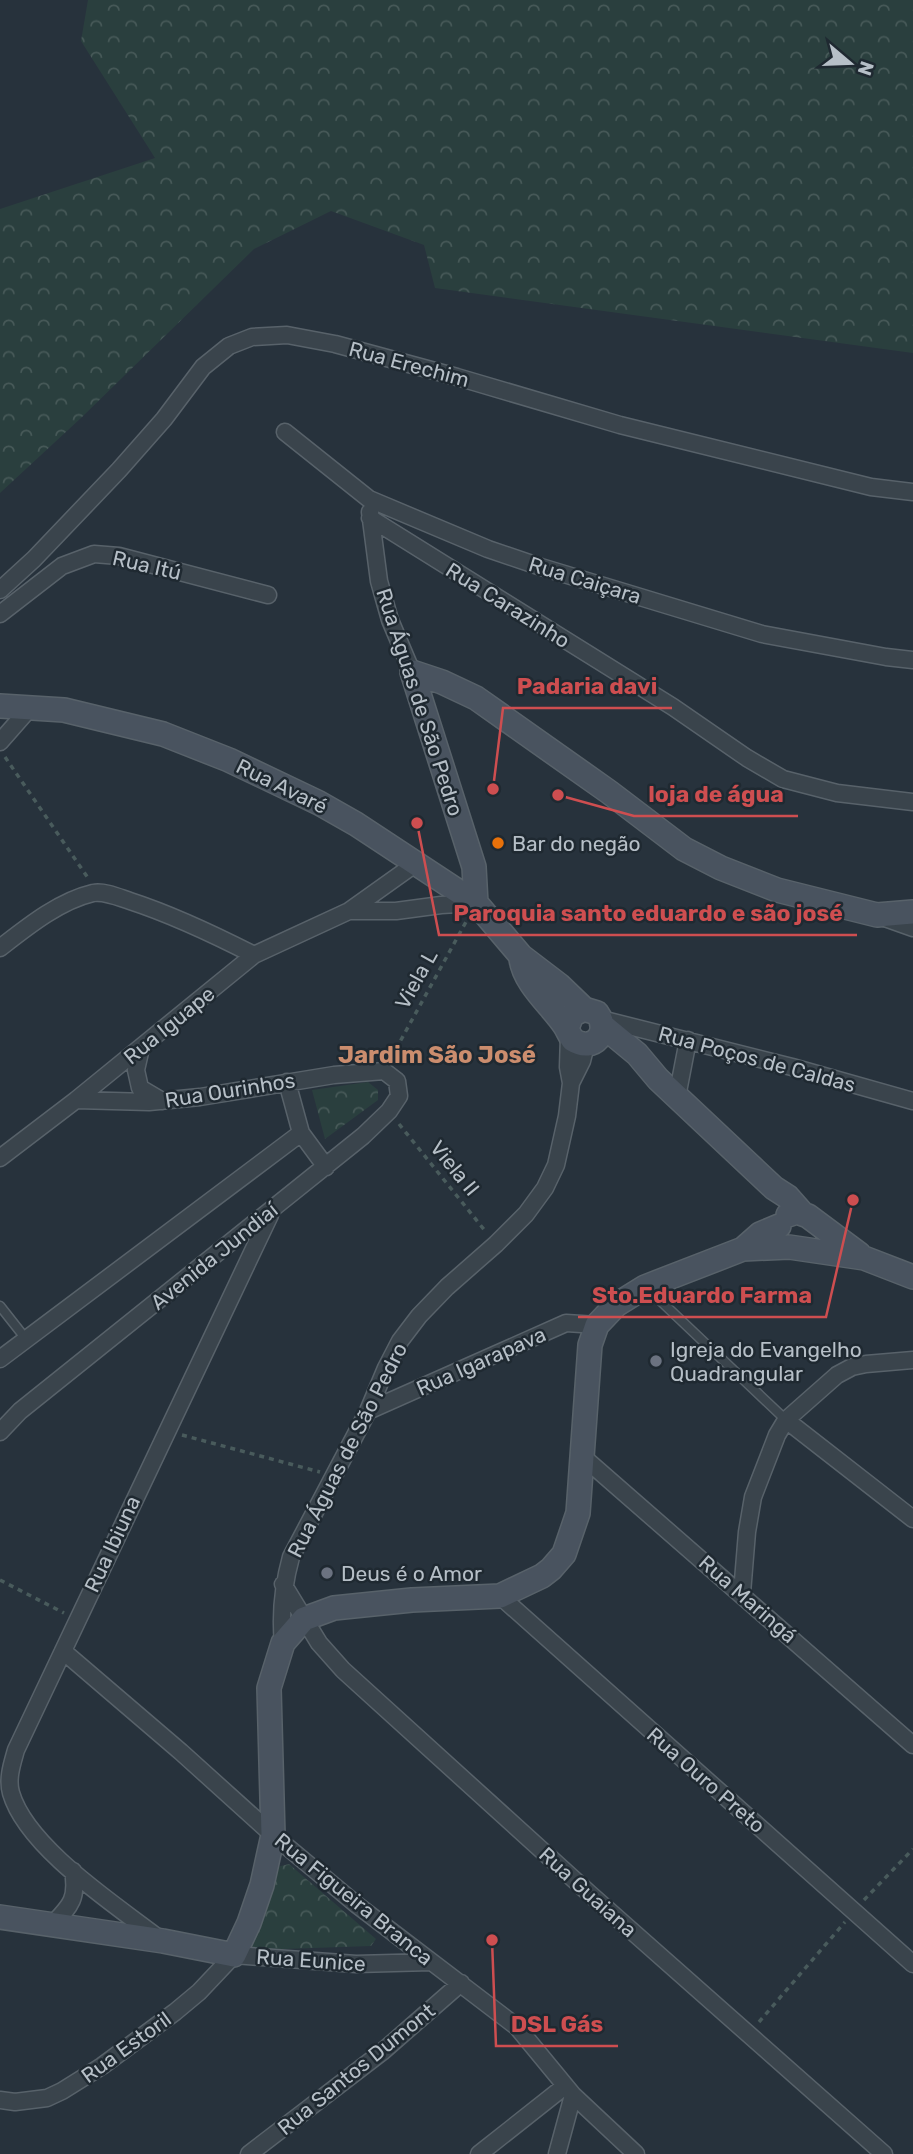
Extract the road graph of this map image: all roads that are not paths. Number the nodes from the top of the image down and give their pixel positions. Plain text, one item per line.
1 (285, 432) dead end
2 (913, 492) edge
3 (369, 499) junction
4 (370, 517) junction
5 (0, 590) edge
6 (268, 595) dead end
7 (0, 614) edge
8 (913, 660) edge
9 (412, 673) junction
10 (0, 706) edge
11 (29, 709) junction
12 (0, 741) edge
13 (913, 802) edge
14 (415, 864) junction
15 (476, 903) junction
16 (349, 911) junction
17 (913, 912) edge
18 (877, 915) junction
19 (913, 928) edge
20 (0, 948) edge
21 (254, 955) junction
22 (586, 1029) junction
23 (688, 1040) junction
24 (141, 1048) junction
25 (287, 1082) junction
26 (677, 1097) junction
27 (76, 1100) junction
28 (162, 1101) junction
29 (913, 1101) edge
30 (389, 1111) joint
31 (301, 1133) junction
32 (0, 1158) edge
33 (326, 1167) junction
34 (273, 1209) junction
35 (794, 1229) junction
36 (913, 1277) edge
37 (645, 1287) junction
38 (0, 1306) edge
39 (597, 1325) junction
40 (26, 1339) junction
41 (0, 1359) edge
42 (913, 1360) edge
43 (368, 1411) junction
44 (786, 1420) junction
45 (0, 1432) edge
46 (582, 1456) junction
47 (913, 1519) edge
48 (283, 1584) junction
49 (742, 1594) junction
50 (500, 1596) junction
51 (304, 1619) junction
52 (281, 1649) junction
53 (63, 1651) junction
54 (913, 1745) edge
55 (273, 1835) junction
56 (73, 1871) junction
57 (0, 1917) edge
58 (51, 1926) junction
59 (163, 1941) junction
60 (234, 1955) junction
61 (430, 1962) junction
62 (913, 1964) edge
63 (461, 1983) junction
64 (569, 2090) junction
65 (0, 2100) edge
66 (249, 2154) edge
67 (479, 2154) edge
68 (557, 2154) edge
69 (636, 2154) edge
70 (884, 2154) edge

1 - 3 street, Rua Caiçara
2 - 5 street, Rua Erechim
3 - 4 street, Rua Águas de São Pedro
3 - 8 street, Rua Caiçara
4 - 9 street, Rua Águas de São Pedro
4 - 13 street, Rua Carazinho
6 - 7 street, Rua Itú
9 - 15 main road, Rua Águas de São Pedro
9 - 18 main road
10 - 11 main road, Rua Avaré
11 - 12 street
11 - 14 main road, Rua Avaré
14 - 15 main road, Rua Avaré
14 - 16 street, Rua Iguape
15 - 16 street, Rua Iguape
15 - 22 main road, Rua Avaré
16 - 21 street, Rua Iguape
17 - 18 main road
18 - 19 street
20 - 21 street
21 - 24 street, Rua Iguape
22 - 23 street, Rua Poços de Caldas
22 - 26 main road, Rua Avaré
22 - 43 street, Rua Águas de São Pedro
23 - 26 street
23 - 29 street, Rua Poços de Caldas
24 - 27 street, Rua Iguape
24 - 28 street
25 - 28 street, Rua Ourinhos
25 - 30 street, Rua Ourinhos
25 - 31 street
26 - 35 main road, Rua Avaré
27 - 28 street, Rua Ourinhos
27 - 32 street, Rua Iguape
30 - 33 street, Avenida Jundiaí
31 - 33 street
31 - 40 street, Avenida Jundiaí
33 - 34 street, Avenida Jundiaí
34 - 45 street, Avenida Jundiaí
34 - 53 street, Rua Ibiuna
35 - 36 main road
35 - 37 main road
37 - 39 main road
37 - 44 lane
38 - 40 lane
39 - 43 street, Rua Igarapava
39 - 46 main road
40 - 41 street, Avenida Jundiaí
42 - 44 street
43 - 48 street, Rua Águas de São Pedro
44 - 47 street
44 - 49 street
46 - 49 street, Rua Maringá
46 - 50 main road
48 - 51 street, Rua Águas de São Pedro
48 - 52 street, Rua Águas de São Pedro
49 - 54 street, Rua Maringá
50 - 51 main road
50 - 62 street, Rua Ouro Preto
51 - 52 main road
51 - 70 street, Rua Guaiana
52 - 55 main road
53 - 55 street, Rua Figueira Branca
53 - 56 street, Rua Ibiuna
55 - 60 main road
55 - 61 street, Rua Figueira Branca
56 - 58 street
56 - 59 street, Rua Ibiuna
57 - 58 main road
58 - 59 main road
59 - 60 main road
60 - 61 street, Rua Eunice
60 - 65 street, Rua Estoril
61 - 63 street, Rua Figueira Branca
63 - 64 street, Rua Figueira Branca
63 - 66 street, Rua Santos Dumont
64 - 67 street
64 - 68 street
64 - 69 street, Rua Figueira Branca

